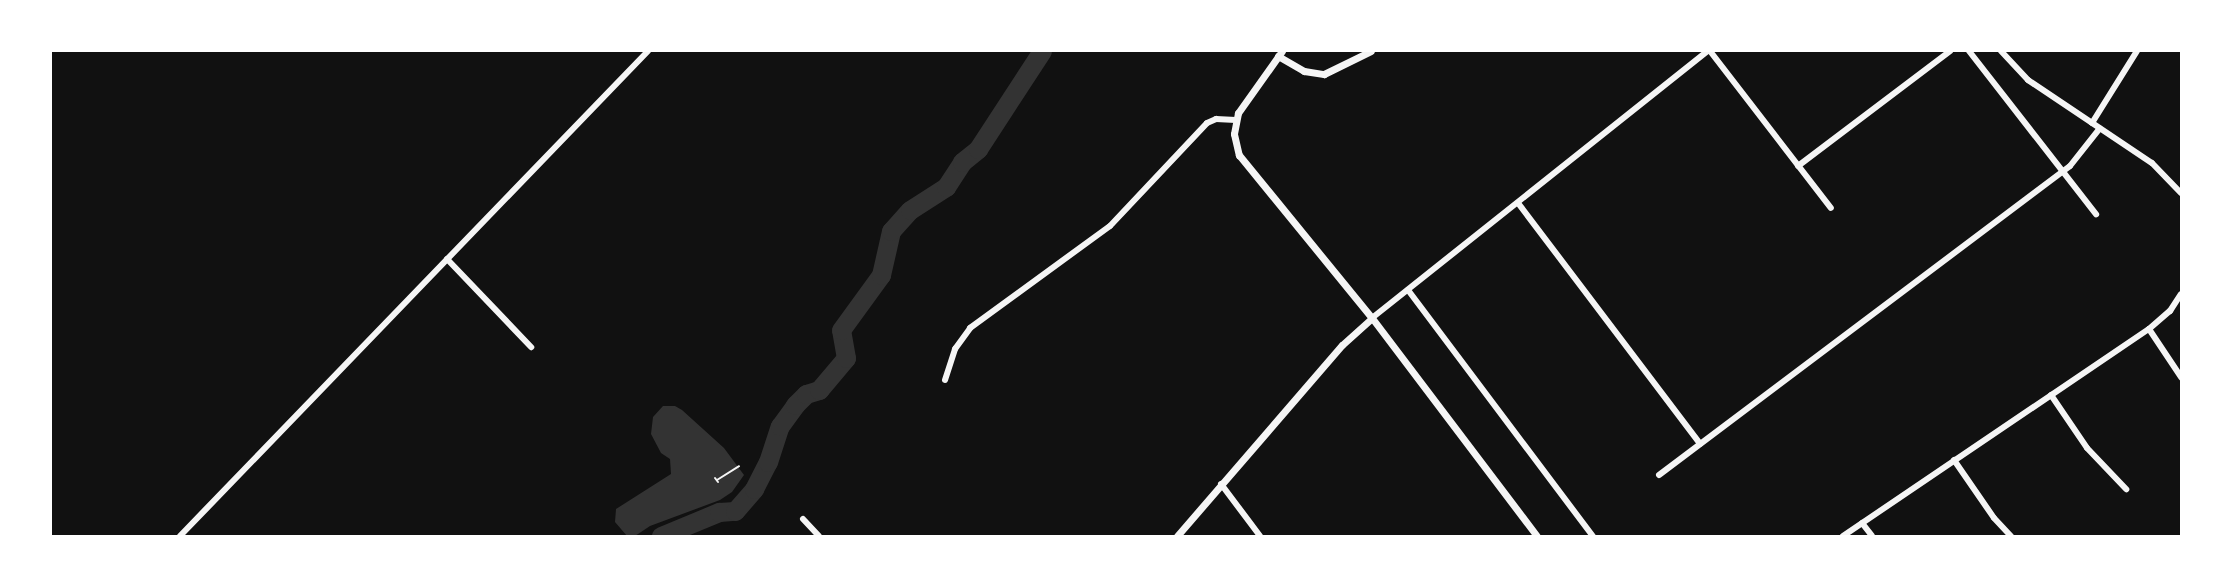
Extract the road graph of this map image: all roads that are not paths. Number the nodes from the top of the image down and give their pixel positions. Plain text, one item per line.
1 (648, 51) edge
2 (1371, 51) edge
3 (1709, 51) edge
4 (1950, 51) edge
5 (1969, 51) edge
6 (2001, 51) edge
7 (2137, 51) edge
8 (1280, 53) edge
9 (1236, 120) junction
10 (2091, 123) junction
11 (2100, 128) junction
12 (1798, 166) junction
13 (2063, 170) junction
14 (2181, 193) edge
15 (1518, 203) junction
16 (1831, 208) dead end
17 (2096, 214) dead end
18 (447, 259) junction
19 (1408, 290) junction
20 (2181, 294) edge
21 (1372, 318) junction
22 (2149, 329) junction
23 (531, 347) dead end
24 (2181, 377) edge
25 (945, 380) dead end
26 (2051, 395) junction
27 (1700, 444) junction
28 (1954, 460) junction
29 (1659, 475) dead end
30 (1221, 484) junction
31 (2126, 489) dead end
32 (803, 519) dead end
33 (1862, 523) junction
34 (180, 536) edge
35 (819, 536) edge
36 (1177, 536) edge
37 (1260, 536) edge
38 (1537, 536) edge
39 (1593, 536) edge
40 (1843, 536) edge
41 (1871, 536) edge
42 (2011, 536) edge

1 - 18 street
2 - 8 street
3 - 12 street
3 - 15 street
4 - 12 street
5 - 13 street
6 - 10 street
7 - 10 street
8 - 9 street
9 - 21 street
9 - 25 street
10 - 11 street
11 - 13 street
11 - 14 street
12 - 16 street
13 - 17 street
13 - 27 street
15 - 19 street
15 - 27 street
18 - 23 street
18 - 34 street
19 - 21 street
19 - 39 street
20 - 22 street
21 - 30 street
21 - 38 street
22 - 24 street
22 - 26 street
26 - 28 street
26 - 31 street
27 - 29 street
28 - 33 street
28 - 42 street
30 - 36 street
30 - 37 street
32 - 35 street
33 - 40 street
33 - 41 street

